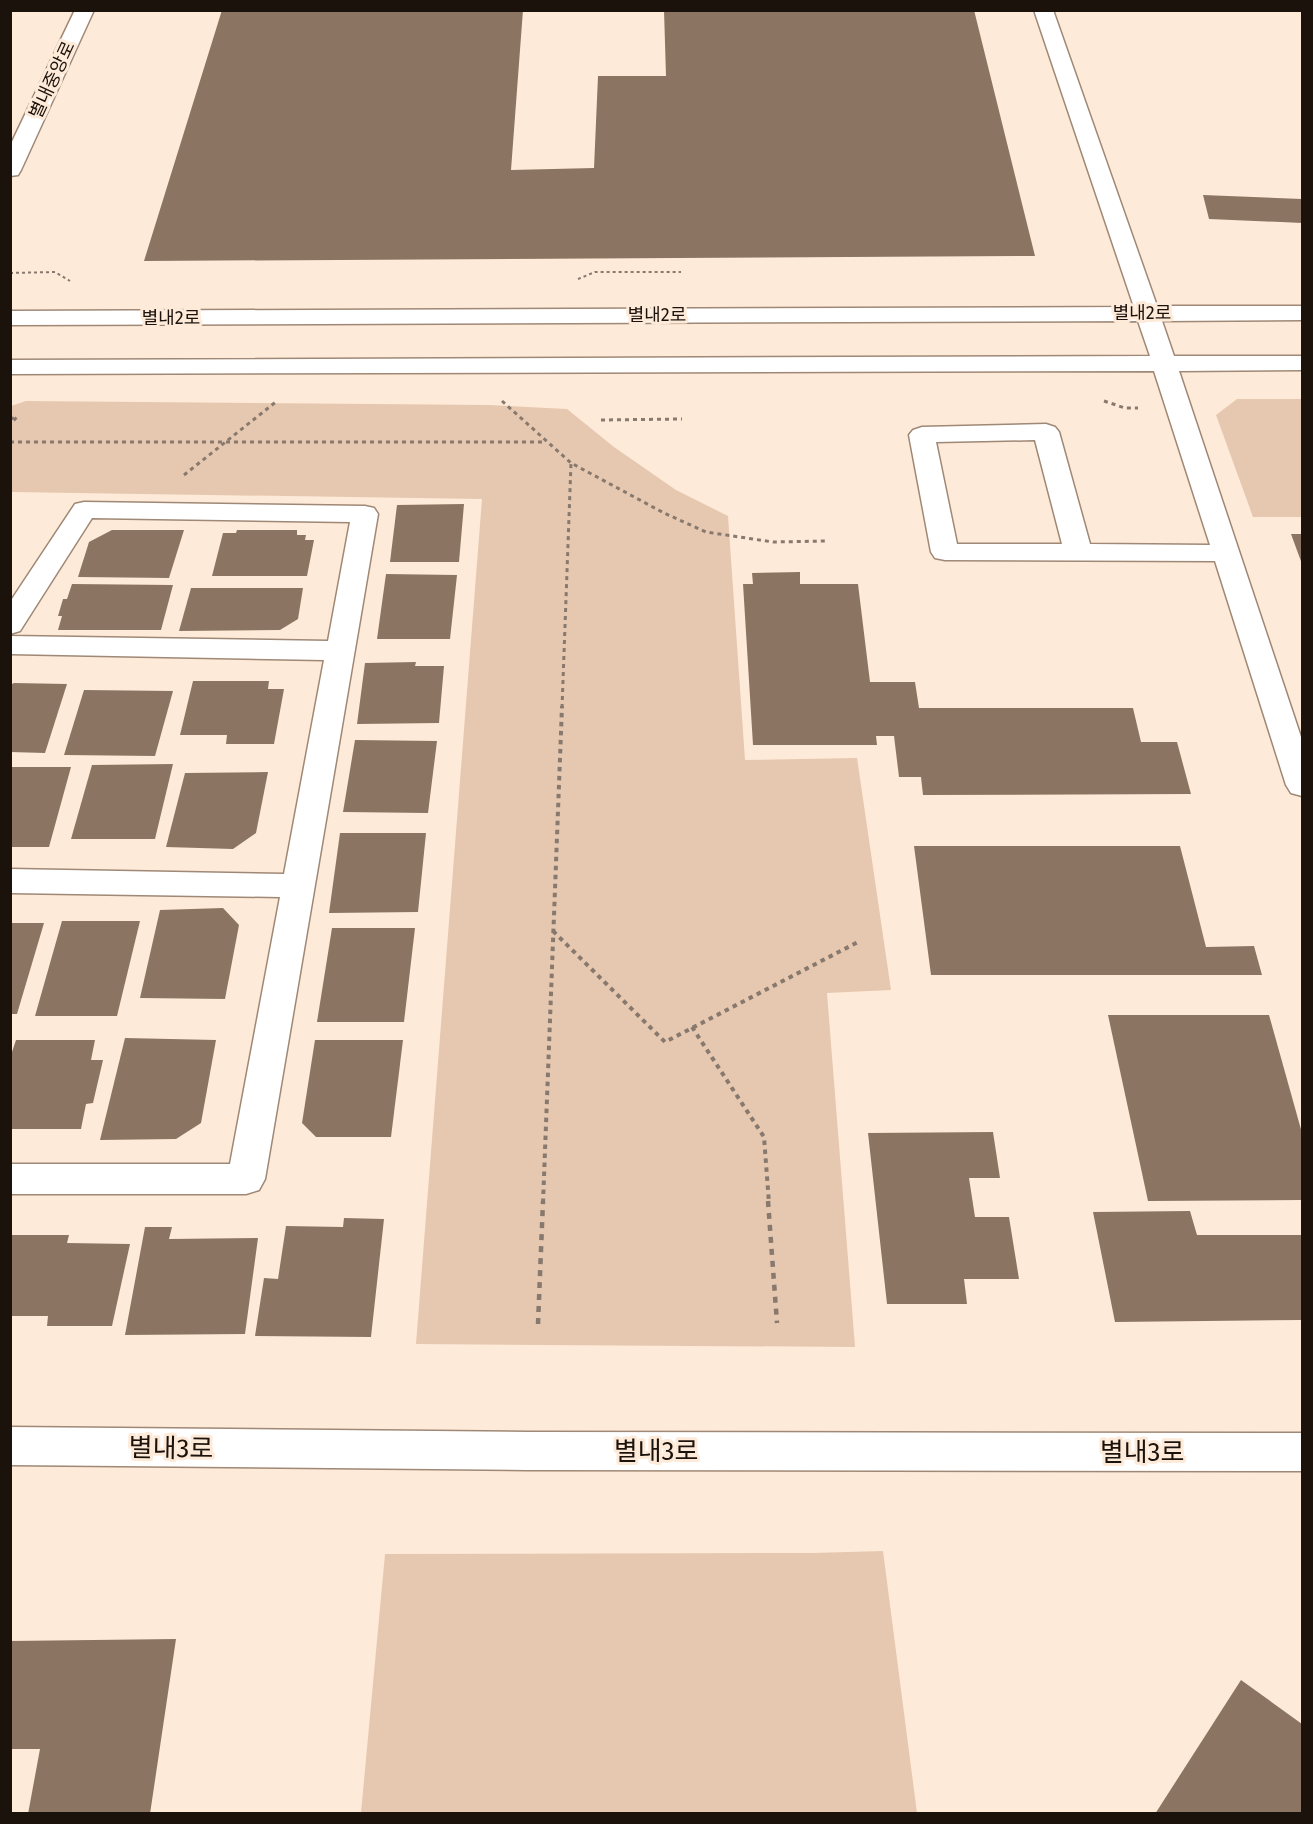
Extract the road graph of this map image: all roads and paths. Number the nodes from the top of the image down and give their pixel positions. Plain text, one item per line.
1 (85, 10) edge
2 (1043, 10) edge
3 (15, 150) edge
4 (10, 170) edge
5 (55, 272) dead end
6 (596, 272) dead end
7 (681, 272) dead end
8 (10, 273) edge
9 (1147, 312) junction
10 (1302, 314) edge
11 (10, 318) edge
12 (1164, 363) junction
13 (1302, 363) edge
14 (10, 368) edge
15 (284, 395) dead end
16 (497, 397) dead end
17 (10, 419) edge
18 (682, 419) dead end
19 (601, 420) dead end
20 (10, 424) edge
21 (10, 442) edge
22 (546, 442) junction
23 (223, 443) junction
24 (571, 463) junction
25 (139, 511) junction
26 (826, 541) dead end
27 (1078, 552) junction
28 (1227, 553) junction
29 (10, 626) edge
30 (10, 645) edge
31 (341, 651) junction
32 (1302, 785) edge
33 (10, 881) edge
34 (299, 886) junction
35 (553, 931) junction
36 (858, 942) dead end
37 (692, 1028) junction
38 (10, 1179) edge
39 (777, 1323) dead end
40 (538, 1324) dead end
41 (10, 1446) edge
42 (1302, 1452) edge

1 - 3 street, 별내중앙로
2 - 9 street
3 - 4 street, 별내중앙로
5 - 8 path
6 - 7 path
9 - 10 street, 별내2로
9 - 11 street, 별내2로
9 - 12 street
12 - 13 street
12 - 14 street
12 - 28 street
15 - 23 path
16 - 22 path
17 - 20 path
18 - 19 path
21 - 23 path
22 - 23 path
22 - 24 path
23 - 25 path
24 - 26 path
24 - 35 path
25 - 29 street
25 - 31 street
27 - 27 street
27 - 28 street
28 - 32 street
30 - 31 street
31 - 34 street
33 - 34 street
34 - 38 street
35 - 37 path
35 - 40 path
36 - 37 path
37 - 39 path
41 - 42 street, 별내3로

